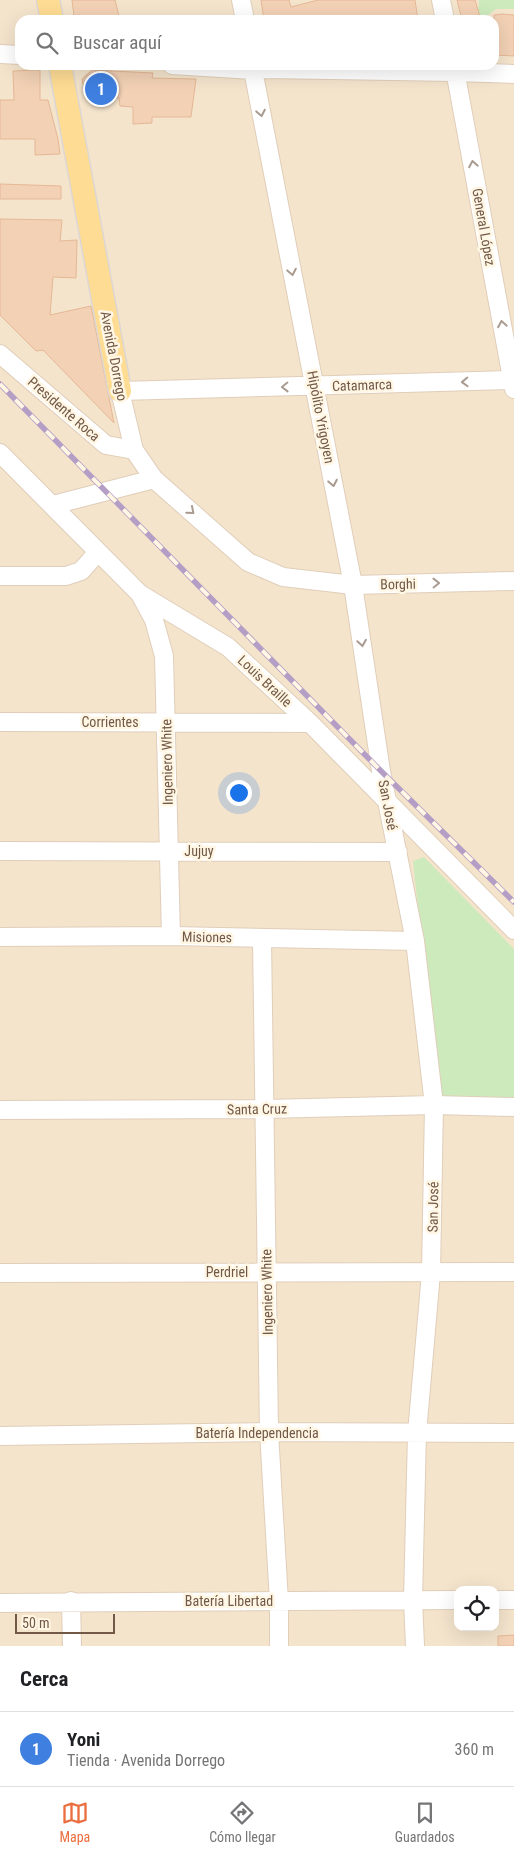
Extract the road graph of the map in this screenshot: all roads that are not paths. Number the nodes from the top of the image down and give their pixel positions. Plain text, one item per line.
1 (48, 0) edge
2 (241, 0) edge
3 (441, 0) edge
4 (51, 15) edge
5 (243, 15) edge
6 (444, 15) edge
7 (0, 54) edge
8 (15, 55) edge
9 (61, 70) edge
10 (253, 70) edge
11 (455, 70) edge
12 (475, 70) edge
13 (514, 74) edge
14 (0, 354) edge
15 (513, 383) edge
16 (315, 386) junction
17 (120, 391) junction
18 (134, 450) junction
19 (0, 453) edge
20 (154, 479) junction
21 (54, 505) junction
22 (98, 552) junction
23 (0, 576) edge
24 (283, 577) joint
25 (514, 581) edge
26 (353, 585) junction
27 (140, 594) junction
28 (0, 722) edge
29 (167, 722) junction
30 (310, 723) junction
31 (381, 771) joint
32 (387, 803) junction
33 (0, 850) edge
34 (168, 851) junction
35 (398, 852) junction
36 (514, 930) edge
37 (170, 936) junction
38 (0, 937) edge
39 (262, 939) junction
40 (415, 941) junction
41 (434, 1105) junction
42 (514, 1107) edge
43 (265, 1109) junction
44 (0, 1110) edge
45 (266, 1272) junction
46 (514, 1272) edge
47 (0, 1273) edge
48 (431, 1273) junction
49 (269, 1432) junction
50 (417, 1433) junction
51 (514, 1433) edge
52 (0, 1436) edge
53 (413, 1600) junction
54 (454, 1600) edge
55 (499, 1600) edge
56 (514, 1600) edge
57 (71, 1601) junction
58 (279, 1601) junction
59 (0, 1602) edge
60 (72, 1646) edge
61 (279, 1646) edge
62 (415, 1646) edge

1 - 4 main road
2 - 5 street
3 - 6 street
7 - 8 street
9 - 17 main road, Avenida Dorrego
10 -> 16 street, Hipólito Yrigoyen
15 -> 11 street, General López
12 - 13 street
14 - 18 street, Presidente Roca
15 -> 16 street, Catamarca
16 -> 17 street, Catamarca
16 -> 26 street, Hipólito Yrigoyen
17 - 18 street, Avenida Dorrego
18 - 20 street, Avenida Dorrego
19 - 21 street, Louis Braille
20 - 21 street
20 -> 24 street, Avenida Dorrego
21 - 22 street, Louis Braille
22 - 23 street
22 - 27 street, Louis Braille
24 - 26 street, Borghi
26 -> 25 street, Borghi
26 -> 31 street, Hipólito Yrigoyen
27 - 29 street, Ingeniero White
27 - 30 street, Louis Braille
28 - 29 street, Corrientes
29 - 30 street, Corrientes
29 - 34 street, Ingeniero White
30 - 32 street, Louis Braille
31 - 32 street, San José
32 - 35 street, San José
32 - 36 street, Louis Braille
33 - 34 street, Jujuy
34 - 35 street, Jujuy
34 - 37 street, Ingeniero White
35 - 40 street, San José
37 - 38 street, Misiones
37 - 39 street, Misiones
39 - 40 street, Misiones
39 - 43 street, Ingeniero White
40 - 41 street, San José
41 - 42 street, Santa Cruz
41 - 43 street, Santa Cruz
41 - 48 street, San José
43 - 44 street, Santa Cruz
43 - 45 street, Ingeniero White
45 - 47 street, Perdriel
45 - 48 street, Perdriel
45 - 49 street, Ingeniero White
46 - 48 street, Perdriel
48 - 50 street, San José
49 - 50 street, Batería Independencia
49 - 52 street, Batería Independencia
49 - 58 street, Ingeniero White
50 - 51 street, Batería Independencia
50 - 53 street, San José
53 - 54 street, Batería Libertad
53 - 58 street, Batería Libertad
53 - 62 street, San José
55 - 56 street
57 - 58 street, Batería Libertad
57 - 59 street, Batería Libertad
57 - 60 street
58 - 61 street, Ingeniero White

